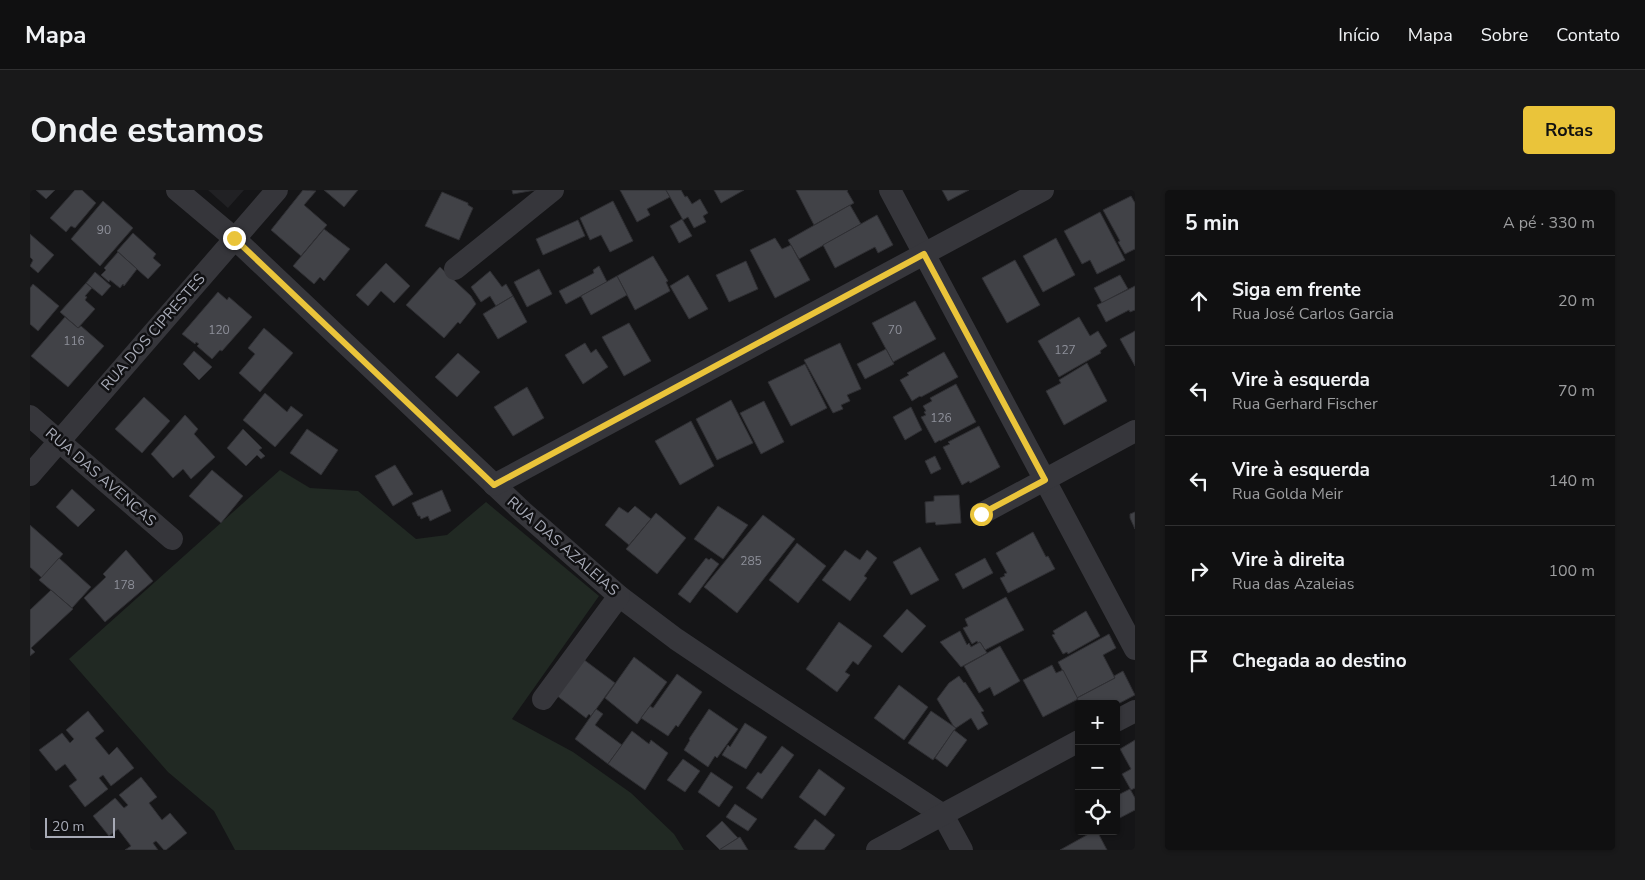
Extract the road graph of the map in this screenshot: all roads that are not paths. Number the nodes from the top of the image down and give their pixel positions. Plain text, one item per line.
1 (177, 190) edge
2 (277, 190) edge
3 (553, 190) edge
4 (890, 190) edge
5 (1043, 190) edge
6 (234, 238) junction
7 (924, 254) junction
8 (455, 269) dead end
9 (30, 416) edge
10 (1135, 431) edge
11 (59, 441) junction
12 (30, 475) edge
13 (1045, 480) junction
14 (494, 485) junction
15 (981, 514) dead end
16 (172, 539) dead end
17 (619, 596) junction
18 (1135, 649) edge
19 (544, 699) dead end
20 (1135, 711) edge
21 (1120, 719) edge
22 (1075, 743) edge
23 (942, 815) junction
24 (877, 850) edge
25 (962, 850) edge

1 - 6 street, RUA DAS AZALEIAS
2 - 6 street, RUA DOS CIPRESTES
3 - 8 street
4 - 7 street
5 - 7 street
6 - 11 street, RUA DOS CIPRESTES
6 - 14 street, RUA DAS AZALEIAS
7 - 13 street
7 - 14 street
9 - 11 street, RUA DAS AVENCAS
10 - 13 street
11 - 12 street, RUA DOS CIPRESTES
11 - 16 street, RUA DAS AVENCAS
13 - 15 street
13 - 18 street
14 - 17 street, RUA DAS AZALEIAS
17 - 19 street
17 - 23 street, RUA DAS AZALEIAS
20 - 21 street
22 - 23 street
23 - 24 street
23 - 25 street

